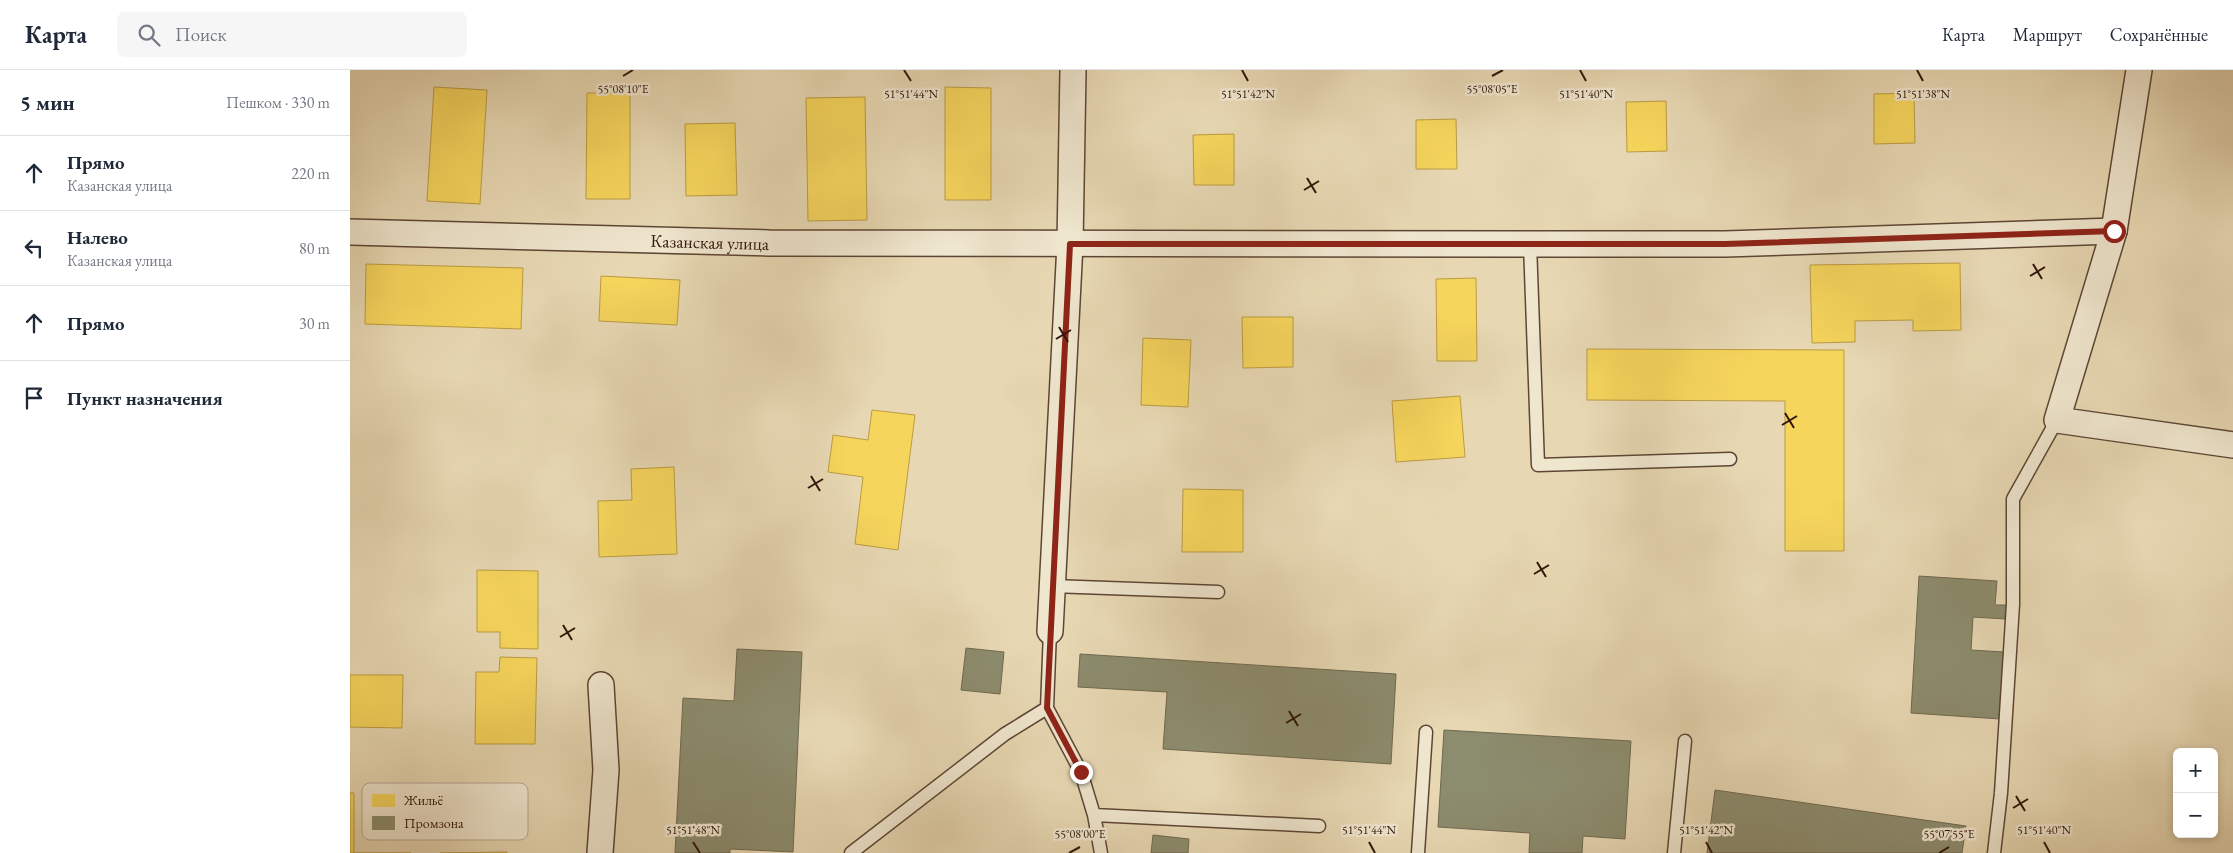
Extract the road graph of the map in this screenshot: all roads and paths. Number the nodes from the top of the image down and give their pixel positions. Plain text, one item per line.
1 (1072, 70) edge
2 (2139, 70) edge
3 (2114, 231) junction
4 (350, 232) edge
5 (1070, 244) junction
6 (1530, 244) junction
7 (2057, 420) junction
8 (2233, 445) edge
9 (1730, 459) dead end
10 (1052, 586) junction
11 (1218, 592) dead end
12 (1050, 632) joint
13 (601, 685) dead end
14 (1047, 708) junction
15 (1426, 732) dead end
16 (1685, 741) dead end
17 (1094, 816) junction
18 (1319, 826) dead end
19 (600, 853) edge
20 (851, 853) edge
21 (1101, 853) edge
22 (1418, 853) edge
23 (1674, 853) edge
24 (1994, 853) edge

1 - 5 street
2 - 3 street
3 - 6 street, Казанская улица
3 - 7 street
4 - 5 street, Казанская улица
5 - 6 street, Казанская улица
5 - 10 street
6 - 9 lane
7 - 8 street
7 - 24 lane
10 - 11 lane
10 - 12 street
12 - 14 lane
13 - 19 street
14 - 17 lane
14 - 20 lane
15 - 22 lane
16 - 23 lane
17 - 18 lane
17 - 21 lane

